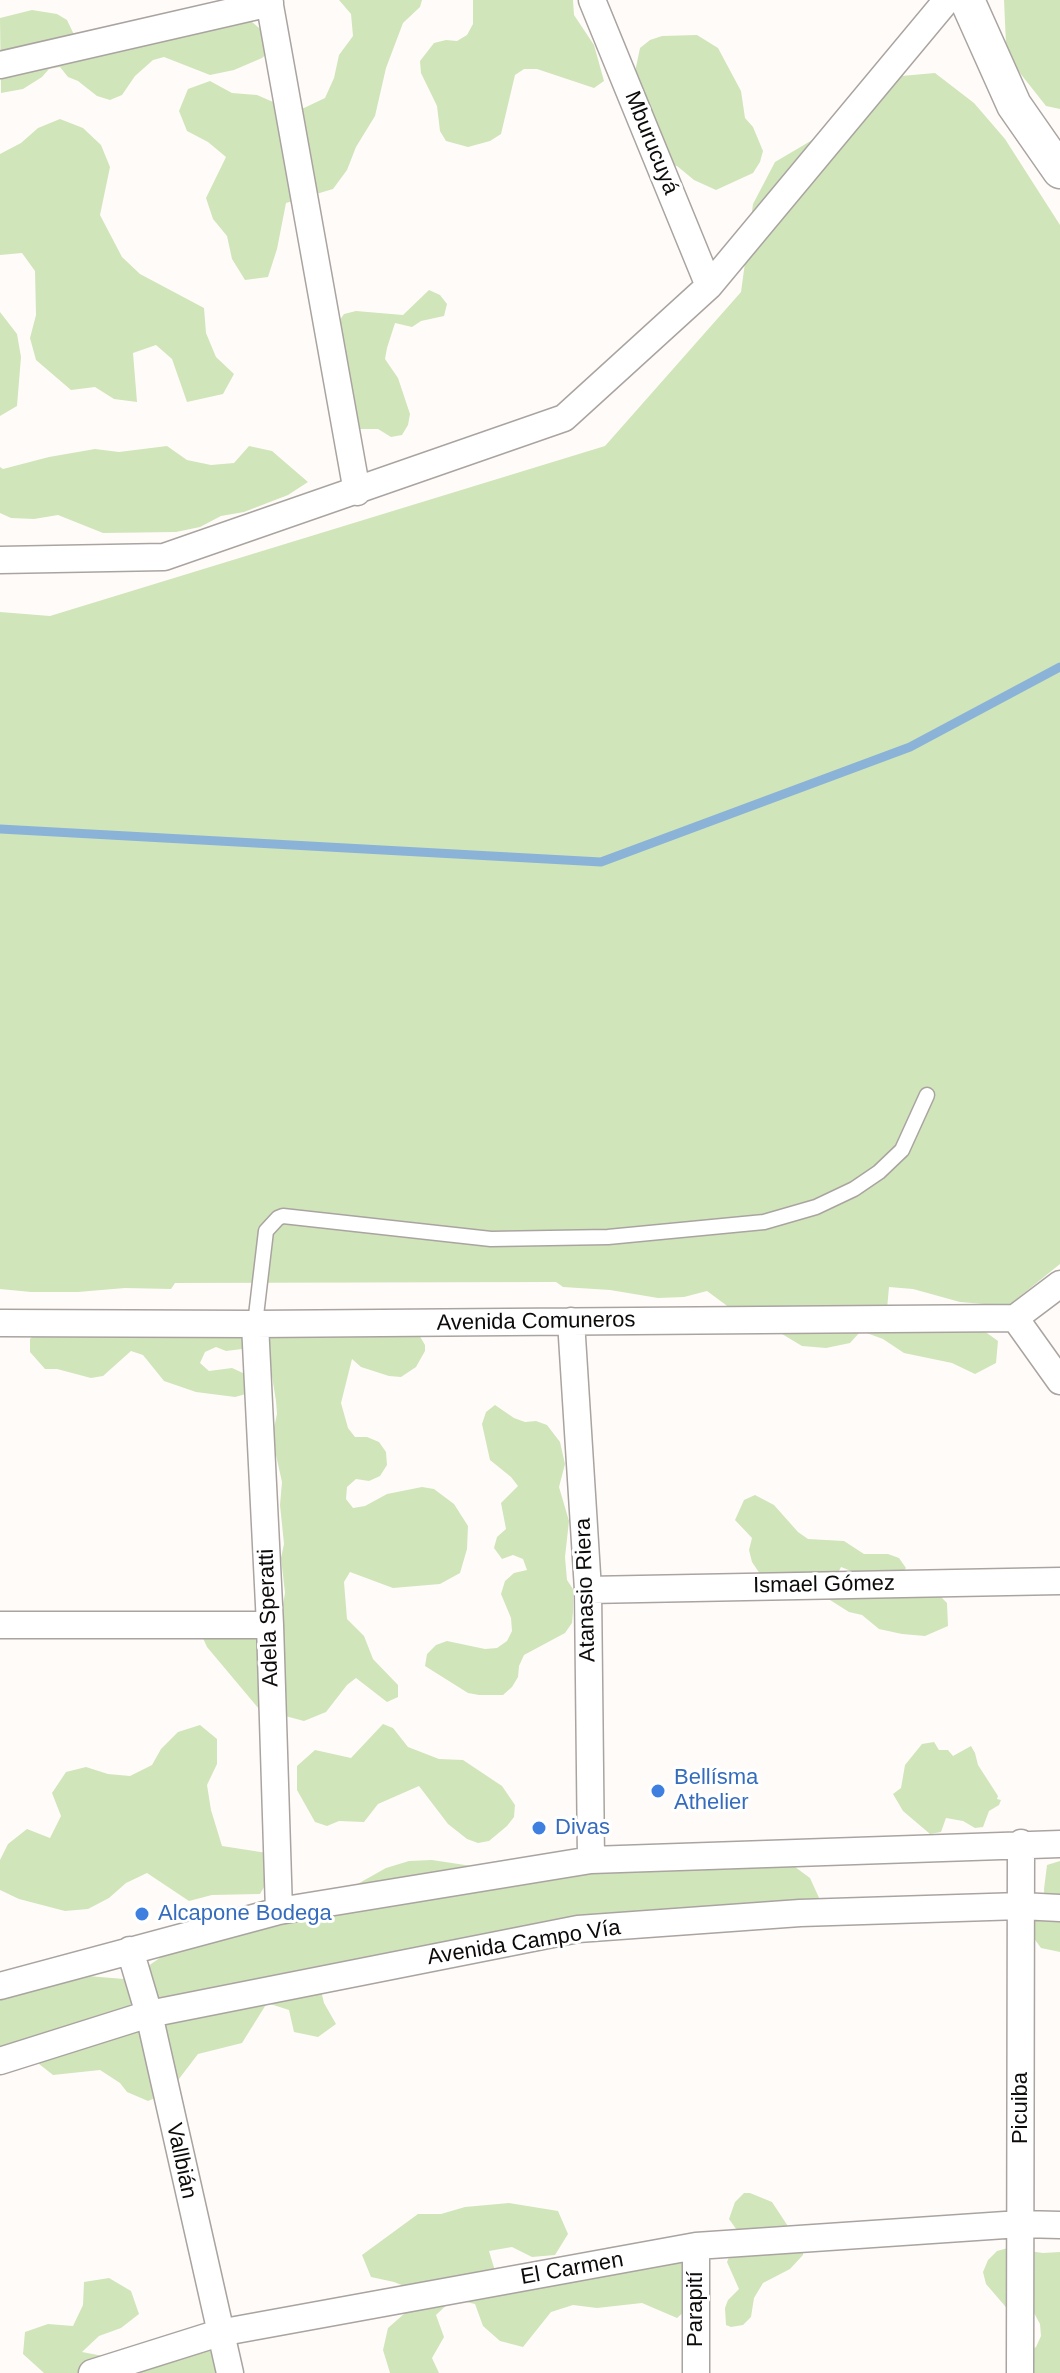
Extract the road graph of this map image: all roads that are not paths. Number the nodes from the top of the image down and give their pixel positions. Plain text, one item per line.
1 (592, 0) edge
2 (947, 0) edge
3 (967, 0) edge
4 (269, 2) edge
5 (0, 65) edge
6 (1060, 171) edge
7 (709, 286) junction
8 (357, 492) junction
9 (0, 560) edge
10 (927, 1095) dead end
11 (1060, 1284) edge
12 (1015, 1318) junction
13 (571, 1321) junction
14 (0, 1323) edge
15 (255, 1324) junction
16 (1060, 1381) edge
17 (1060, 1581) edge
18 (588, 1590) junction
19 (0, 1625) edge
20 (270, 1625) junction
21 (1021, 1843) junction
22 (1060, 1844) edge
23 (591, 1860) junction
24 (1021, 1906) junction
25 (1060, 1908) edge
26 (279, 1911) junction
27 (130, 1950) junction
28 (0, 1986) edge
29 (149, 2014) junction
30 (0, 2061) edge
31 (1020, 2224) junction
32 (1060, 2225) edge
33 (696, 2246) junction
34 (219, 2333) junction
35 (92, 2373) edge
36 (230, 2373) edge
37 (696, 2373) edge
38 (1020, 2373) edge

1 - 7 street, Mburucuyá
2 - 7 street
3 - 6 street
4 - 5 street
4 - 8 street
7 - 8 street
8 - 9 street
10 - 15 lane
11 - 12 street
12 - 13 street, Avenida Comuneros
12 - 16 street
13 - 15 street, Avenida Comuneros
13 - 18 street, Atanasio Riera
14 - 15 street, Avenida Comuneros
15 - 20 street, Adela Speratti
17 - 18 street, Ismael Gómez
18 - 23 street, Atanasio Riera
19 - 20 street
20 - 26 street, Adela Speratti
21 - 22 street
21 - 23 street
21 - 24 street, Picuiba
23 - 26 street
24 - 25 street, Avenida Campo Vía
24 - 29 street, Avenida Campo Vía
24 - 31 street, Picuiba
26 - 27 street
27 - 28 street
27 - 29 street, Vallbián
29 - 30 street, Avenida Campo Vía
29 - 34 street, Vallbián
31 - 32 street, El Carmen
31 - 33 street, El Carmen
31 - 38 street, Picuiba
33 - 34 street, El Carmen
33 - 37 street, Parapití
34 - 35 street, El Carmen
34 - 36 street, Vallbián

